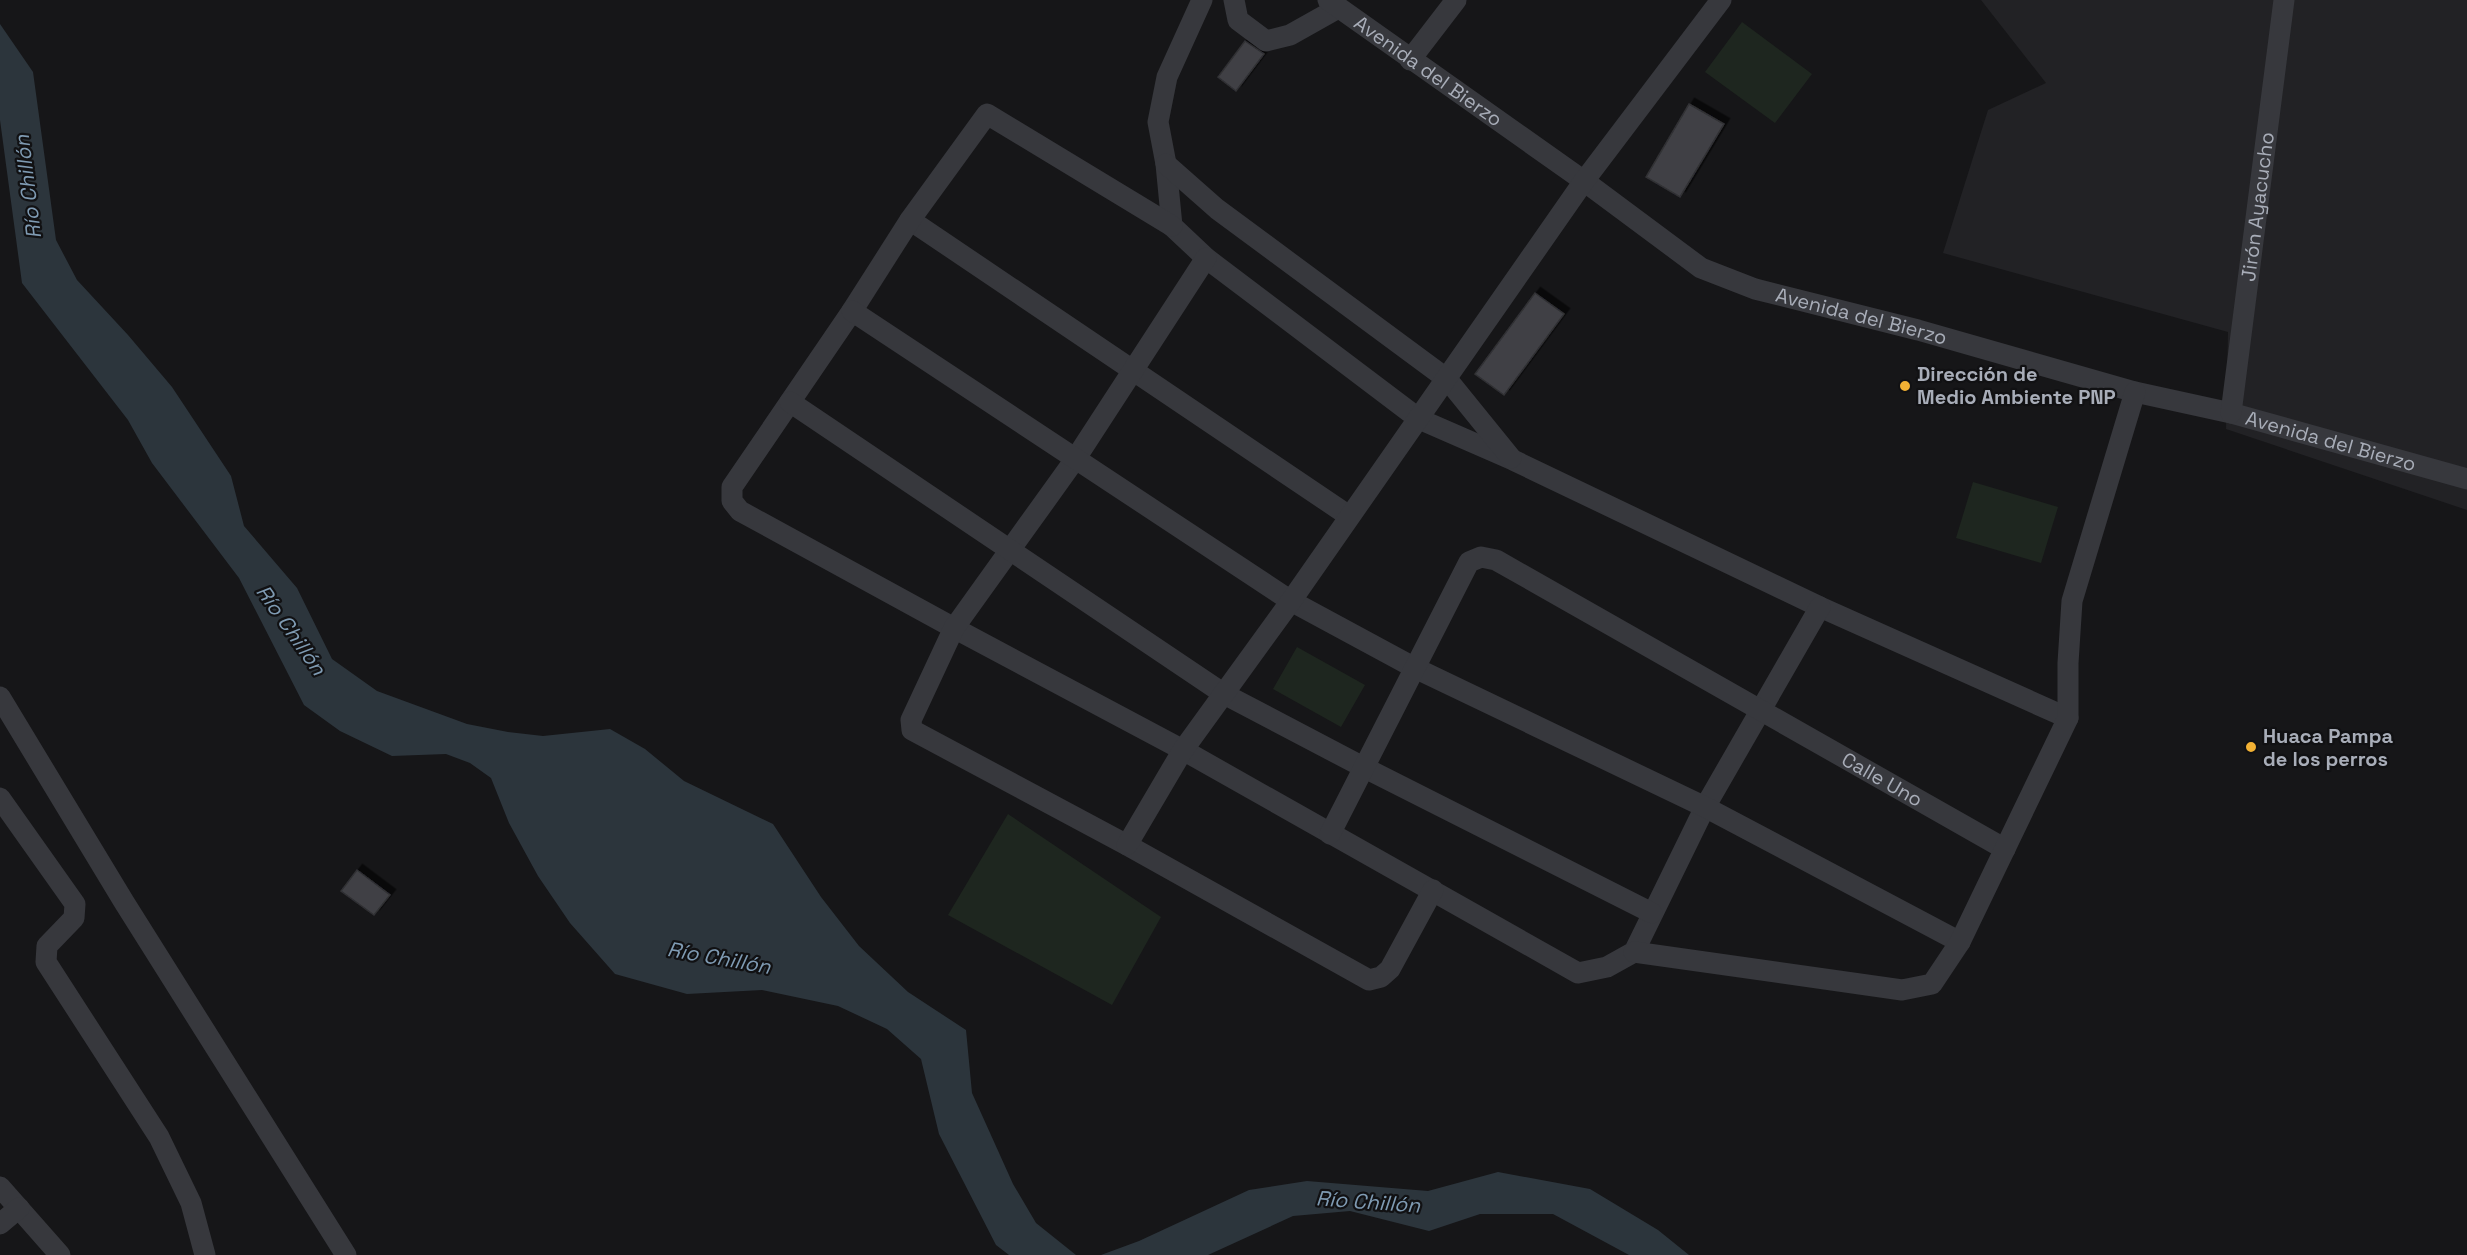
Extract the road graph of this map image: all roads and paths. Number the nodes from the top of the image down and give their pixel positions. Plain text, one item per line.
1 (1202, 0) edge
2 (1234, 0) edge
3 (1456, 0) edge
4 (1721, 0) edge
5 (2284, 0) edge
6 (1333, 4) edge
7 (1410, 60) junction
8 (1166, 164) junction
9 (1584, 181) junction
10 (910, 220) junction
11 (1172, 226) junction
12 (1206, 258) junction
13 (852, 311) junction
14 (1134, 370) junction
15 (1447, 379) junction
16 (2135, 392) junction
17 (790, 402) junction
18 (2231, 413) junction
19 (1419, 419) junction
20 (1076, 458) junction
21 (1513, 460) junction
22 (2467, 479) edge
23 (1349, 516) junction
24 (1010, 550) junction
25 (1291, 601) junction
26 (1820, 607) junction
27 (954, 628) junction
28 (1415, 668) junction
29 (1224, 694) junction
30 (0, 697) edge
31 (1761, 710) junction
32 (2068, 718) junction
33 (1183, 750) junction
34 (1365, 768) junction
35 (0, 798) edge
36 (1705, 807) junction
37 (1330, 834) junction
38 (1127, 845) junction
39 (2005, 849) junction
40 (1432, 890) junction
41 (1652, 913) junction
42 (1960, 942) junction
43 (1634, 952) junction
44 (0, 1187) edge
45 (19, 1208) junction
46 (0, 1224) edge
47 (60, 1255) edge
48 (205, 1255) edge
49 (346, 1255) edge

1 - 8 street
2 - 6 street
3 - 7 street
4 - 9 street
5 - 18 street, Jirón Ayacucho
6 - 7 street, Avenida del Bierzo
7 - 9 street, Avenida del Bierzo
8 - 11 street
8 - 15 street
9 - 15 street
9 - 16 street, Avenida del Bierzo
10 - 11 street
10 - 13 street
10 - 14 street
11 - 12 street
12 - 14 street
12 - 19 street
13 - 17 street
13 - 20 street
14 - 20 street
14 - 23 street
15 - 19 street
15 - 21 street
16 - 18 street, Avenida del Bierzo
16 - 32 street
17 - 24 street
17 - 27 street
18 - 22 street, Avenida del Bierzo
19 - 21 street
19 - 23 street
20 - 24 street
20 - 25 street
21 - 26 street
23 - 25 street
24 - 27 street
24 - 29 street
25 - 28 street
25 - 29 street
26 - 31 street
26 - 32 street
27 - 33 street
27 - 38 street
28 - 31 street, Calle Uno
28 - 34 street, Calle Uno
28 - 36 street
29 - 33 street
29 - 34 street
30 - 49 street
31 - 36 street
31 - 39 street, Calle Uno
32 - 39 street
33 - 37 street
33 - 38 street
34 - 37 street, Calle Uno
34 - 41 street
35 - 48 street
36 - 41 street
36 - 42 street
37 - 40 street
38 - 40 street
39 - 42 street
40 - 43 street
41 - 43 street
42 - 43 street
44 - 45 street
45 - 46 street
45 - 47 street

